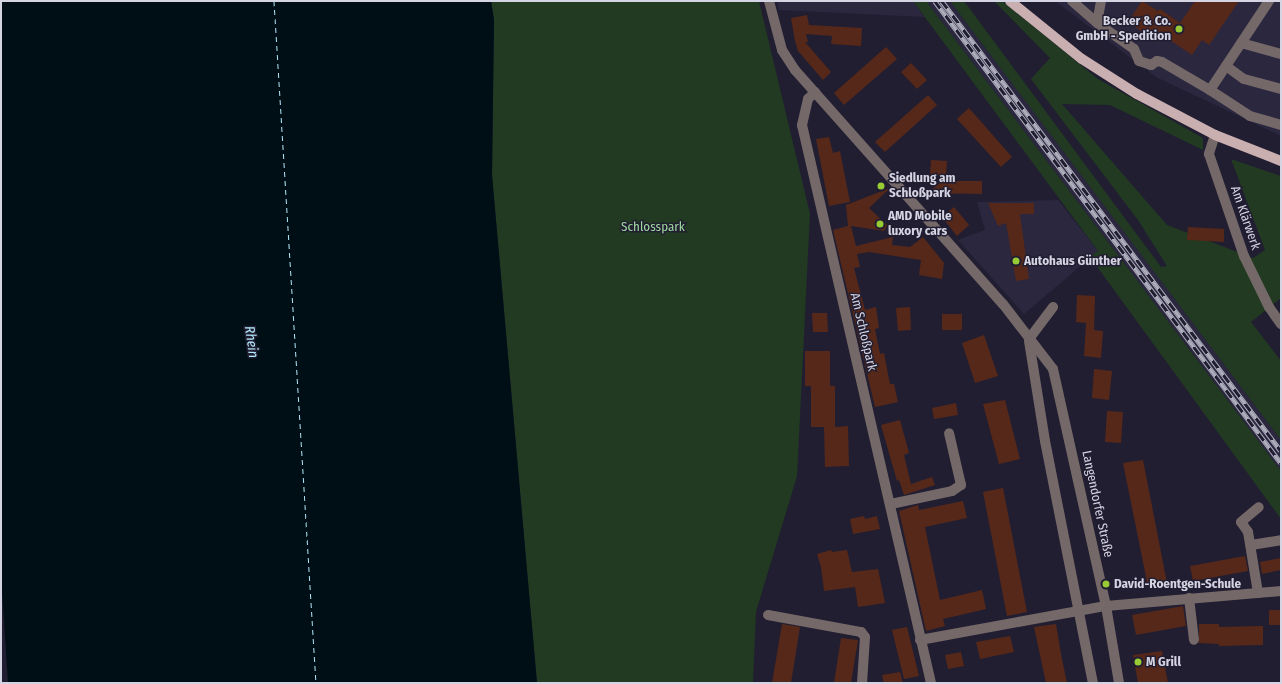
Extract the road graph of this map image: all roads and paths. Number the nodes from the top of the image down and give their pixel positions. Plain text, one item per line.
1 (769, 1) edge
2 (1010, 1) edge
3 (1072, 1) edge
4 (1101, 1) edge
5 (1269, 1) edge
6 (1097, 23) junction
7 (1241, 43) junction
8 (1281, 54) edge
9 (1226, 66) junction
10 (1281, 89) edge
11 (1210, 90) junction
12 (815, 92) junction
13 (1281, 125) edge
14 (1214, 135) junction
15 (1281, 161) edge
16 (1053, 307) dead end
17 (1281, 324) edge
18 (1029, 339) junction
19 (949, 432) dead end
20 (891, 504) junction
21 (1259, 507) dead end
22 (1281, 540) edge
23 (1250, 545) junction
24 (1281, 591) edge
25 (1258, 593) junction
26 (1189, 598) junction
27 (1106, 606) junction
28 (1078, 612) junction
29 (768, 615) dead end
30 (920, 640) junction
31 (1194, 640) dead end
32 (862, 683) edge
33 (931, 683) edge
34 (1093, 683) edge
35 (1120, 683) edge

1 - 12 street
2 - 14 main road
3 - 6 street
4 - 6 street
5 - 7 street
6 - 11 street
7 - 8 street
7 - 9 street
9 - 10 street
9 - 11 street
11 - 13 street
12 - 18 street, Langendorfer Straße
12 - 20 street, Am Schloßpark
14 - 15 main road
14 - 17 street, Am Klärwerk
16 - 18 street
18 - 27 street, Langendorfer Straße
18 - 28 street, Langendorfer Straße
19 - 20 street
20 - 30 street, Am Schloßpark
21 - 23 street
22 - 23 street
23 - 25 street
24 - 25 street
25 - 26 street
26 - 27 street
26 - 31 street
27 - 28 street
27 - 35 street, Langendorfer Straße
28 - 30 street
28 - 34 street, Langendorfer Straße
29 - 32 street
30 - 33 street, Am Schloßpark

